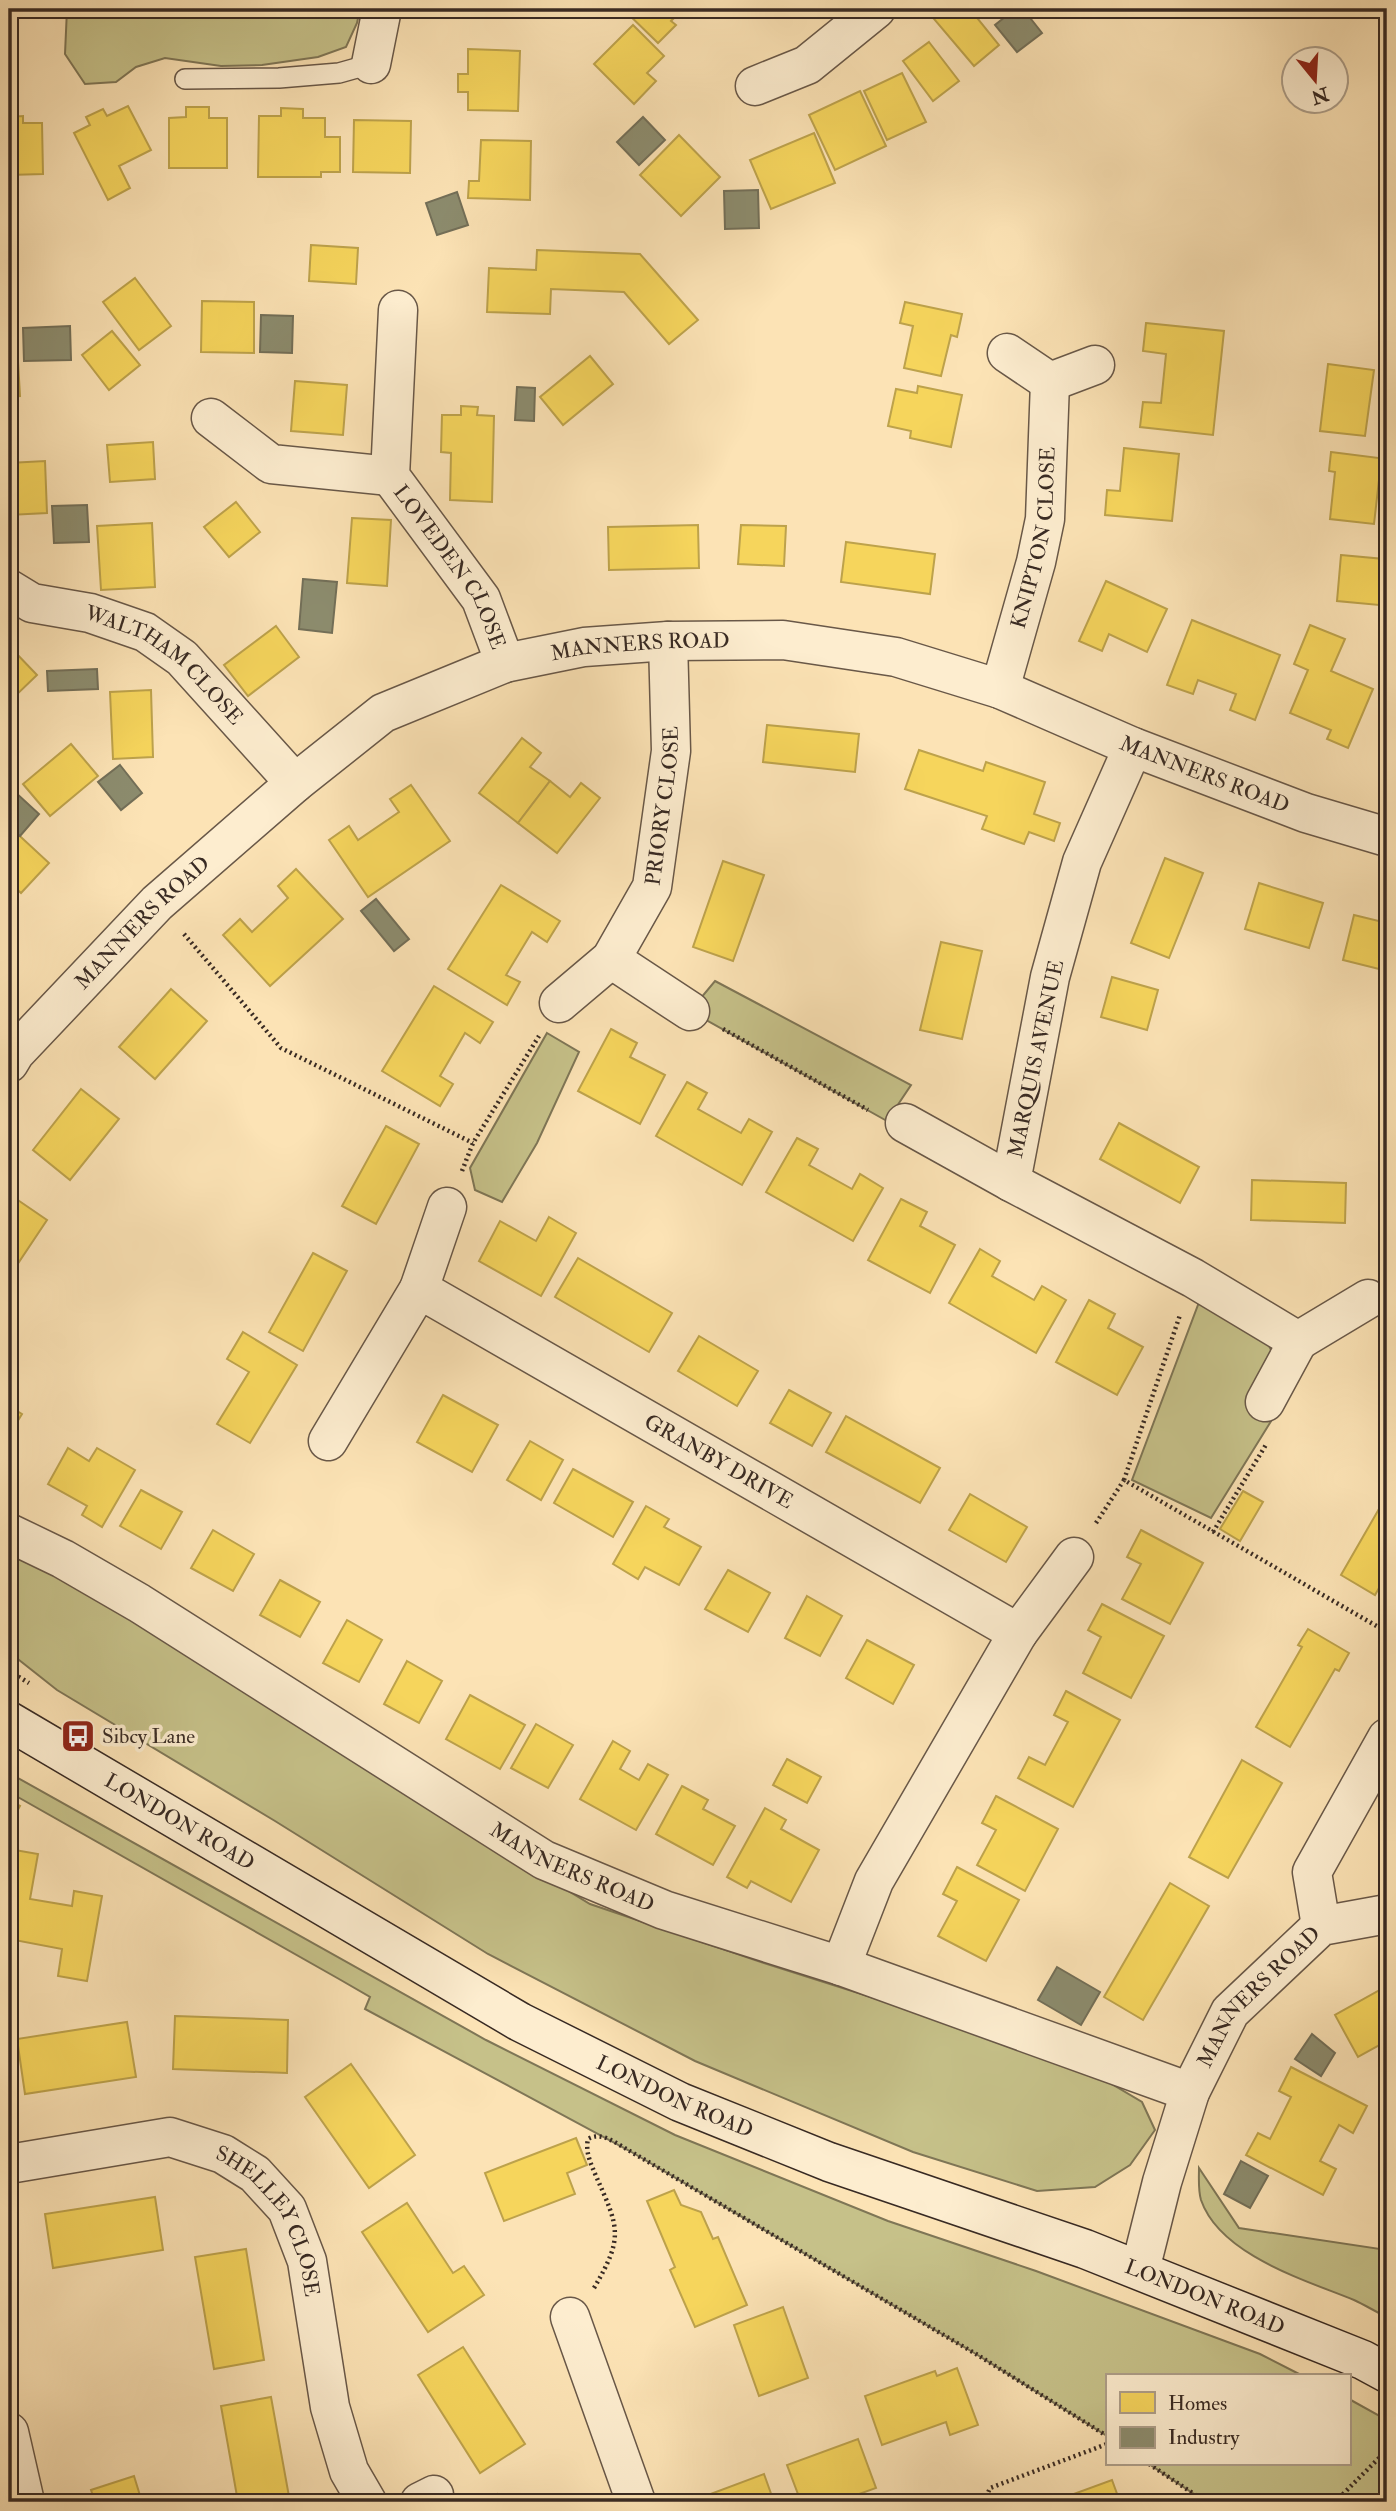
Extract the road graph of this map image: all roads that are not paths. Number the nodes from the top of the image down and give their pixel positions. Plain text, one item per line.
1 (382, 9) edge
2 (876, 9) edge
3 (371, 64) joint
4 (185, 79) dead end
5 (755, 86) dead end
6 (398, 310) dead end
7 (1007, 354) dead end
8 (1095, 365) dead end
9 (1050, 382) junction
10 (211, 418) dead end
11 (390, 476) junction
12 (9, 589) edge
13 (668, 641) junction
14 (505, 663) junction
15 (1000, 689) junction
16 (1133, 747) junction
17 (295, 783) junction
18 (1387, 837) edge
19 (611, 959) junction
20 (559, 1003) road end
21 (690, 1011) road end
22 (11, 1055) edge
23 (905, 1123) road end
24 (1011, 1182) junction
25 (447, 1208) road end
26 (419, 1289) junction
27 (1368, 1298) dead end
28 (1298, 1341) junction
29 (1265, 1402) dead end
30 (328, 1441) dead end
31 (9, 1533) edge
32 (1074, 1556) road end
33 (1018, 1633) junction
34 (9, 1721) edge
35 (1387, 1738) edge
36 (1387, 1914) edge
37 (1321, 1926) junction
38 (841, 1966) junction
39 (1190, 2092) junction
40 (9, 2164) edge
41 (1140, 2270) junction
42 (570, 2317) road end
43 (1387, 2373) edge
44 (9, 2432) edge
45 (25, 2502) edge
46 (367, 2502) edge
47 (636, 2502) edge

1 - 3 street
2 - 5 street
3 - 4 lane
6 - 11 street, LOVEDEN CLOSE
7 - 9 street
8 - 9 street
9 - 15 street, KNIPTON CLOSE
10 - 11 street, LOVEDEN CLOSE
11 - 14 street, LOVEDEN CLOSE
12 - 17 street, WALTHAM CLOSE
13 - 14 street, MANNERS ROAD
13 - 15 street, MANNERS ROAD
13 - 19 street, PRIORY CLOSE
14 - 17 street, MANNERS ROAD
15 - 16 street, MANNERS ROAD
16 - 18 street, MANNERS ROAD
16 - 24 street, MARQUIS AVENUE
17 - 22 street, MANNERS ROAD
19 - 20 street, PRIORY CLOSE
19 - 21 street
23 - 24 street
24 - 28 street, MARQUIS AVENUE
25 - 26 street
26 - 30 street
26 - 33 street, GRANBY DRIVE
27 - 28 street
28 - 29 street
31 - 38 street, MANNERS ROAD
32 - 33 street
33 - 38 street
34 - 41 street, LONDON ROAD
35 - 37 street
36 - 37 street, MANNERS ROAD
37 - 39 street, MANNERS ROAD
38 - 39 street, MANNERS ROAD
39 - 41 street, MANNERS ROAD
40 - 46 street, SHELLEY CLOSE
41 - 43 street, LONDON ROAD
42 - 47 street
44 - 45 street

